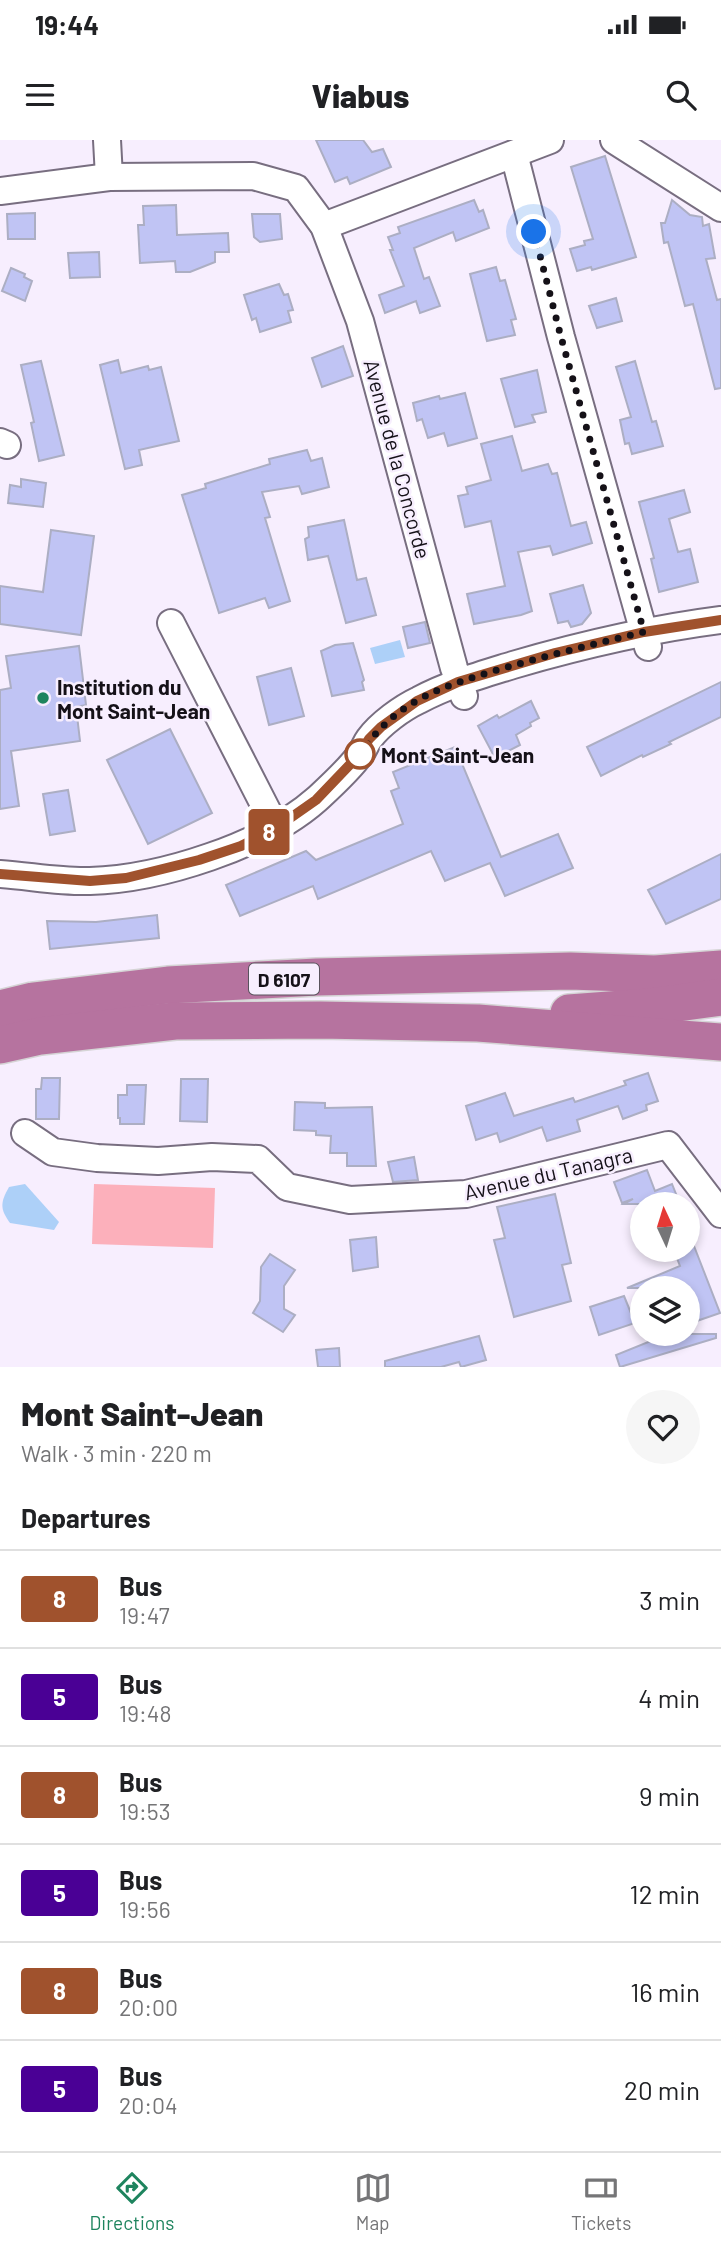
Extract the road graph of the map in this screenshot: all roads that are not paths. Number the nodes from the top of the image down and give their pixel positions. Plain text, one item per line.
1 (107, 140) edge
2 (550, 140) edge
3 (614, 140) edge
4 (514, 154) junction
5 (109, 177) junction
6 (0, 191) edge
7 (721, 208) edge
8 (324, 226) junction
9 (721, 620) edge
10 (171, 623) dead end
11 (721, 634) edge
12 (646, 640) junction
13 (461, 689) junction
14 (276, 828) junction
15 (0, 874) edge
16 (721, 948) edge
17 (721, 969) edge
18 (570, 971) junction
19 (721, 997) edge
20 (0, 1009) edge
21 (478, 1023) junction
22 (721, 1041) edge
23 (0, 1045) edge
24 (25, 1133) dead end
25 (721, 1214) edge

1 - 5 street
2 - 4 street
3 - 7 street
4 - 8 street
4 - 12 street
5 - 6 street, Avenue de la Concorde
5 - 8 street, Avenue de la Concorde
8 - 13 street, Avenue de la Concorde
9 - 12 street
10 - 14 street
11 - 12 street
12 - 13 street
13 - 14 street
14 - 15 street
16 - 18 highway
17 - 18 highway, D 6107
18 - 20 highway, D 6107
19 - 21 highway, D 6107
21 - 22 highway
21 - 23 highway, D 6107
24 - 25 street, Avenue du Tanagra

